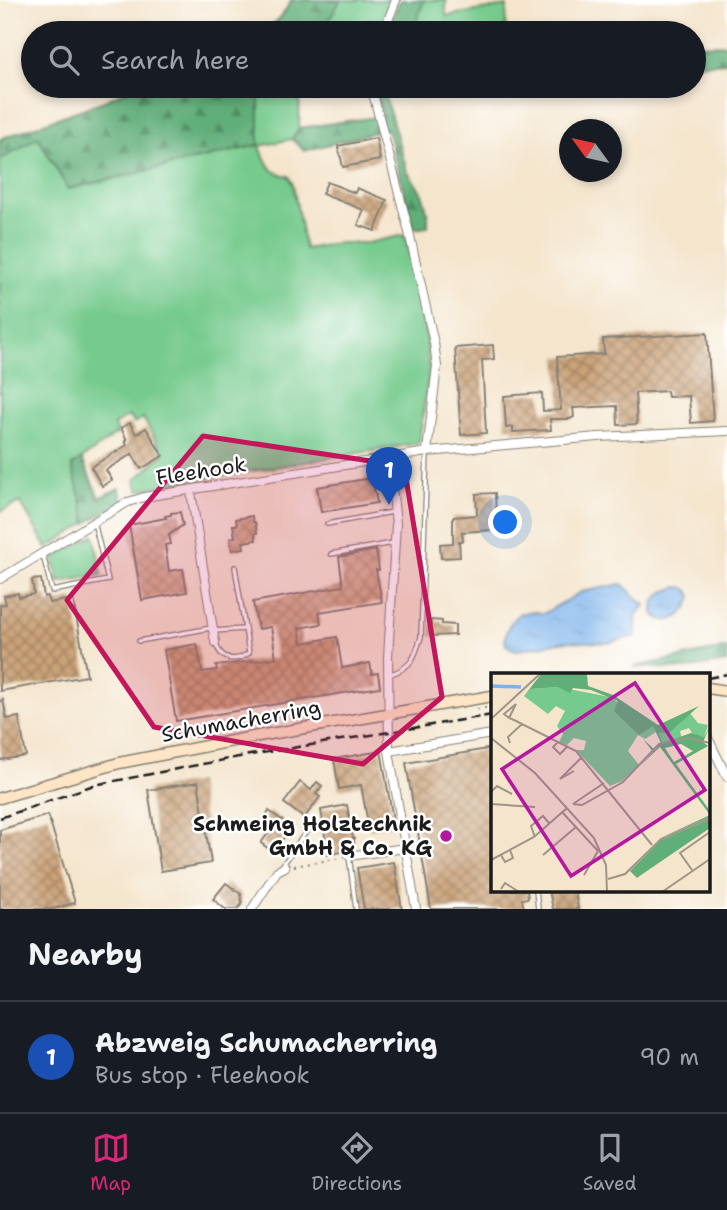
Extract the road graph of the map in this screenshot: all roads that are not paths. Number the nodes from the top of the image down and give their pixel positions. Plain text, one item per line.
1 (397, 0) edge
2 (388, 21) edge
3 (374, 98) edge
4 (727, 431) edge
5 (427, 452) junction
6 (385, 458) junction
7 (191, 492) junction
8 (395, 512) junction
9 (94, 522) junction
10 (327, 524) dead end
11 (396, 543) junction
12 (43, 553) junction
13 (331, 554) dead end
14 (235, 567) dead end
15 (0, 579) edge
16 (245, 629) junction
17 (213, 630) junction
18 (139, 640) dead end
19 (215, 642) joint
20 (389, 675) junction
21 (491, 696) edge
22 (390, 715) junction
23 (491, 734) edge
24 (710, 742) edge
25 (389, 751) junction
26 (727, 777) edge
27 (0, 798) edge
28 (313, 822) dead end
29 (405, 848) junction
30 (349, 856) joint
31 (283, 867) joint
32 (252, 909) edge
33 (356, 909) edge
34 (416, 909) edge

1 - 2 street
3 - 5 street
4 - 5 street, Fleehook
5 - 6 street, Fleehook
5 - 20 lane
6 - 7 street, Fleehook
6 - 8 street
7 - 9 street, Fleehook
7 - 17 street
8 - 10 lane
8 - 11 street
9 - 12 street, Fleehook
9 - 12 lane
11 - 13 lane
11 - 20 street
12 - 15 street, Fleehook
14 - 16 lane
16 - 17 lane
16 - 19 lane
17 - 18 lane
17 - 19 street
20 - 22 street
21 - 22 main road, Schumacherring
22 - 25 street
22 - 27 main road, Schumacherring
23 - 25 street
24 - 26 street
25 - 29 street
28 - 31 lane
29 - 30 street
29 - 34 street
30 - 33 lane
31 - 32 street

